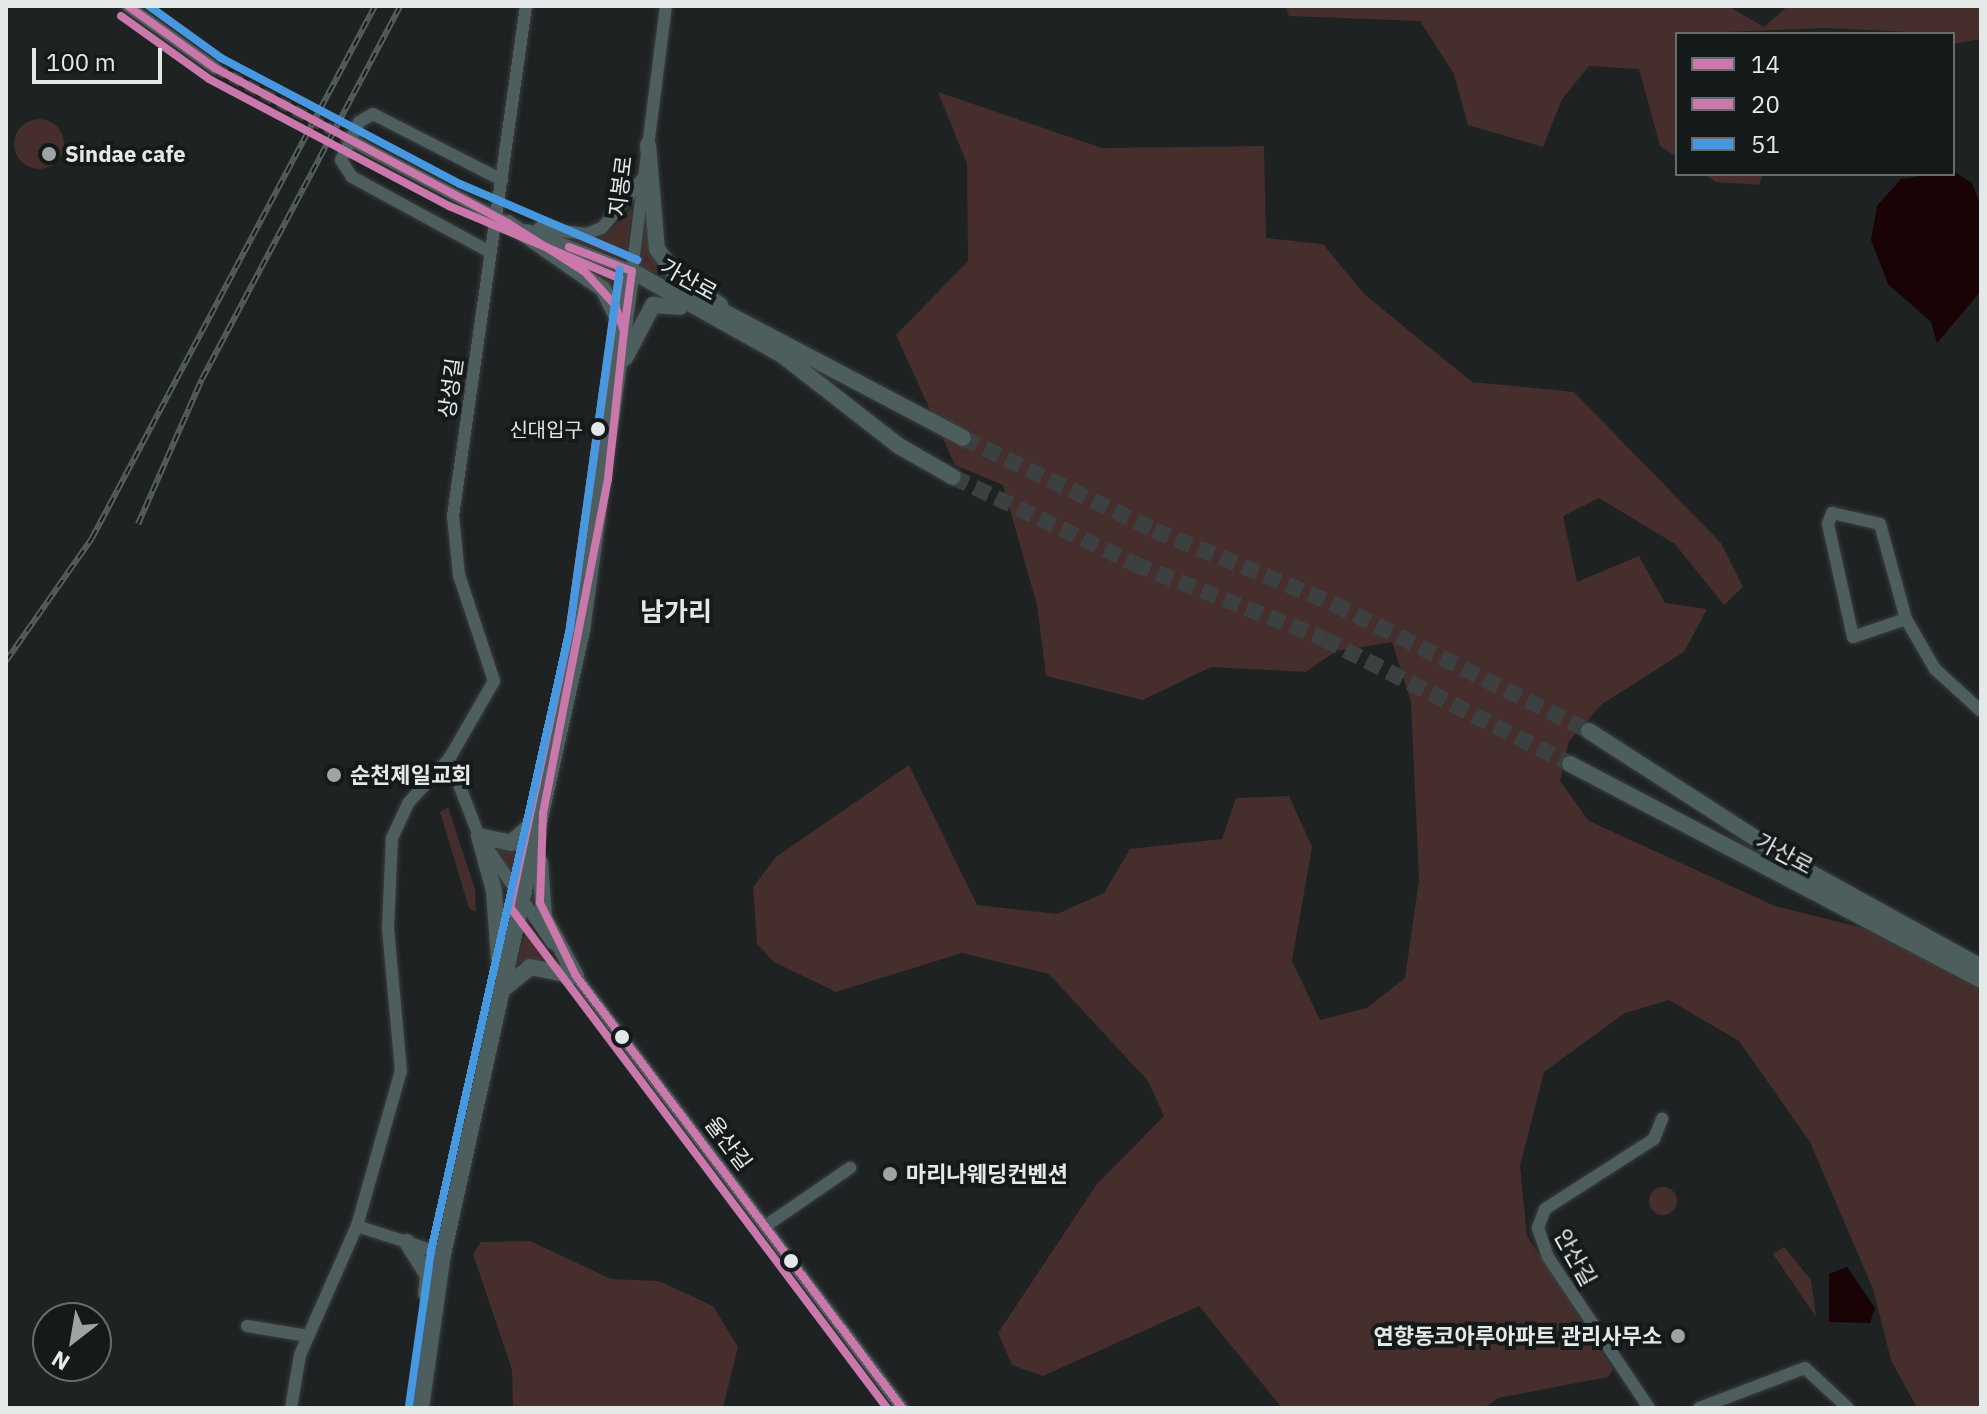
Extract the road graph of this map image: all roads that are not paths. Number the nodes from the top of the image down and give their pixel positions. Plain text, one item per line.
1 (128, 6) edge
2 (526, 6) edge
3 (666, 6) edge
4 (215, 68) tunnel mouth
5 (356, 143) tunnel mouth
6 (648, 145) junction
7 (644, 176) junction
8 (502, 180) junction
9 (502, 220) junction
10 (490, 252) junction
11 (632, 271) junction
12 (741, 326) junction
13 (624, 331) junction
14 (619, 371) junction
15 (963, 438) tunnel mouth
16 (953, 477) tunnel mouth
17 (1906, 619) junction
18 (1981, 711) edge
19 (1589, 731) tunnel mouth
20 (449, 759) junction
21 (1570, 764) tunnel mouth
22 (543, 813) junction
23 (479, 836) junction
24 (522, 904) junction
25 (1981, 967) edge
26 (576, 976) junction
27 (1981, 980) edge
28 (501, 991) junction
29 (1662, 1119) dead end
30 (850, 1168) dead end
31 (767, 1225) junction
32 (357, 1226) junction
33 (407, 1242) junction
34 (443, 1254) junction
35 (247, 1326) dead end
36 (308, 1336) junction
37 (428, 1344) junction
38 (291, 1408) edge
39 (421, 1408) edge
40 (902, 1408) edge
41 (1649, 1408) edge
42 (1699, 1408) edge
43 (1848, 1408) edge

1 - 4 street
2 - 8 street, 상성길
3 - 6 street, 지봉로
5 - 9 street
6 - 7 street, 지봉로
6 - 12 main road
7 - 9 street
7 - 11 street, 지봉로
8 - 9 street, 상성길
8 - 10 street
9 - 10 street, 상성길
9 - 11 street
9 - 13 main road
10 - 20 street, 상성길
11 - 12 main road, 가산로
11 - 13 main road, 지봉로
12 - 14 main road
12 - 15 main road, 가산로
12 - 16 main road, 가산로
13 - 14 main road, 지봉로
14 - 22 main road, 지봉로
17 - 17 street
17 - 18 street
19 - 25 main road, 가산로
20 - 23 street, 율산길
20 - 32 street, 상성길
21 - 27 main road, 가산로
22 - 23 main road
22 - 24 main road, 지봉로
22 - 26 main road
23 - 24 street, 율산길
23 - 28 main road
24 - 26 street, 율산길
24 - 28 main road, 지봉로
26 - 28 main road
26 - 31 street, 율산길
28 - 34 main road, 지봉로
29 - 41 street, 안산길
30 - 31 street
31 - 40 street, 율산길
32 - 33 street
32 - 36 street, 상성길
33 - 34 street
33 - 37 main road
34 - 37 main road, 지봉로
35 - 36 street
36 - 38 street, 상성길
37 - 39 main road, 지봉로
42 - 43 street

